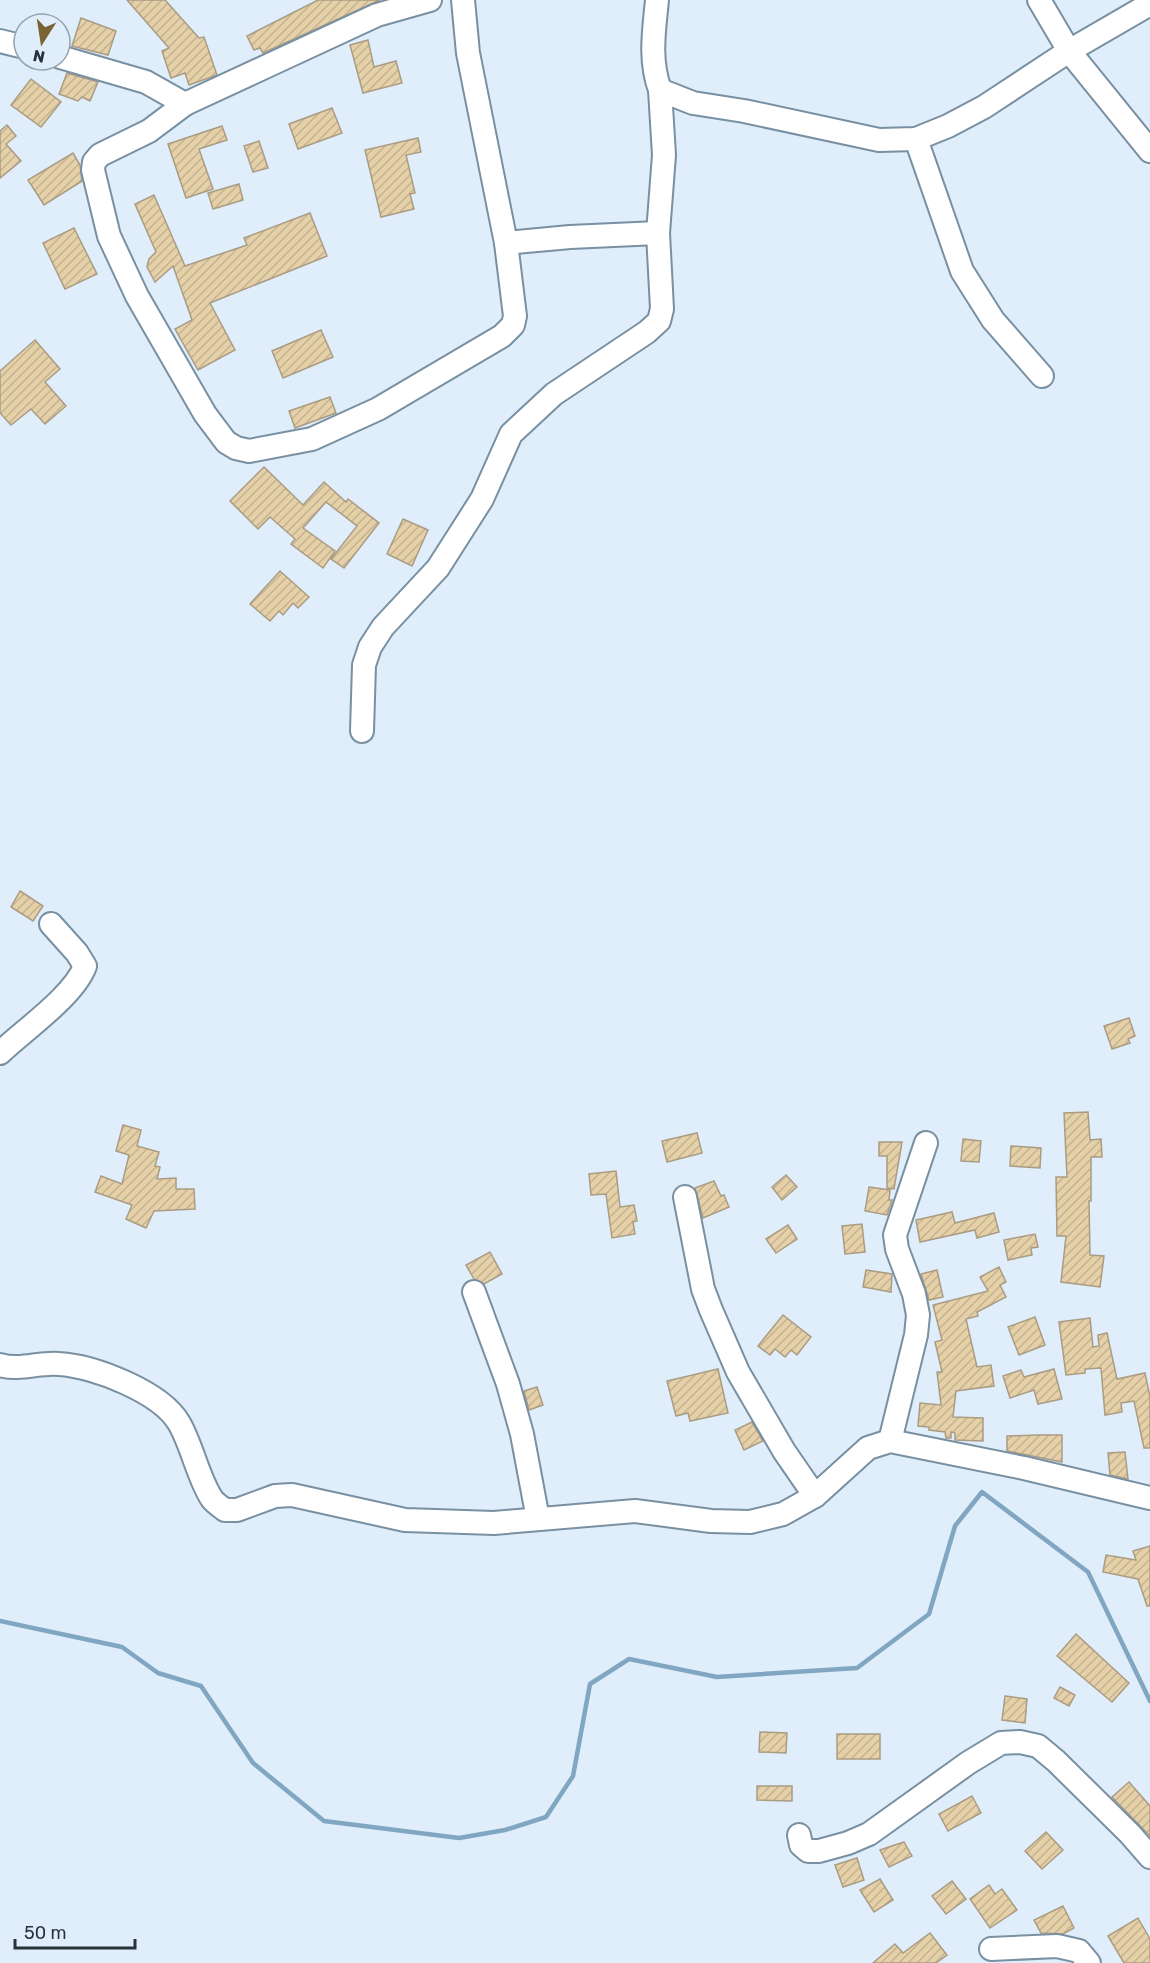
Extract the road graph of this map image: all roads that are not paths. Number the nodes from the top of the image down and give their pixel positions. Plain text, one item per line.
1 (430, 0) edge
2 (463, 0) edge
3 (657, 0) edge
4 (1039, 0) edge
5 (1150, 4) edge
6 (1069, 51) junction
7 (72, 60) edge
8 (660, 90) junction
9 (185, 104) junction
10 (915, 139) junction
11 (1150, 151) edge
12 (658, 232) junction
13 (506, 243) junction
14 (1042, 376) dead end
15 (362, 731) dead end
16 (51, 924) dead end
17 (0, 1053) edge
18 (926, 1143) dead end
19 (685, 1197) dead end
20 (474, 1292) dead end
21 (0, 1365) edge
22 (890, 1441) junction
23 (815, 1496) junction
24 (1150, 1498) edge
25 (538, 1519) junction
26 (799, 1835) dead end
27 (1150, 1857) edge
28 (991, 1949) dead end
29 (1089, 1963) edge

1 - 9 street
2 - 13 street
3 - 8 street
4 - 6 street
5 - 6 street
6 - 10 street
6 - 11 street
7 - 9 street
8 - 10 street
8 - 12 street
9 - 13 street
10 - 14 street
12 - 13 street
12 - 15 street
16 - 17 street
18 - 22 street
19 - 23 street
20 - 25 street
21 - 25 street
22 - 23 street
22 - 24 street
23 - 25 street
26 - 27 street
28 - 29 street

